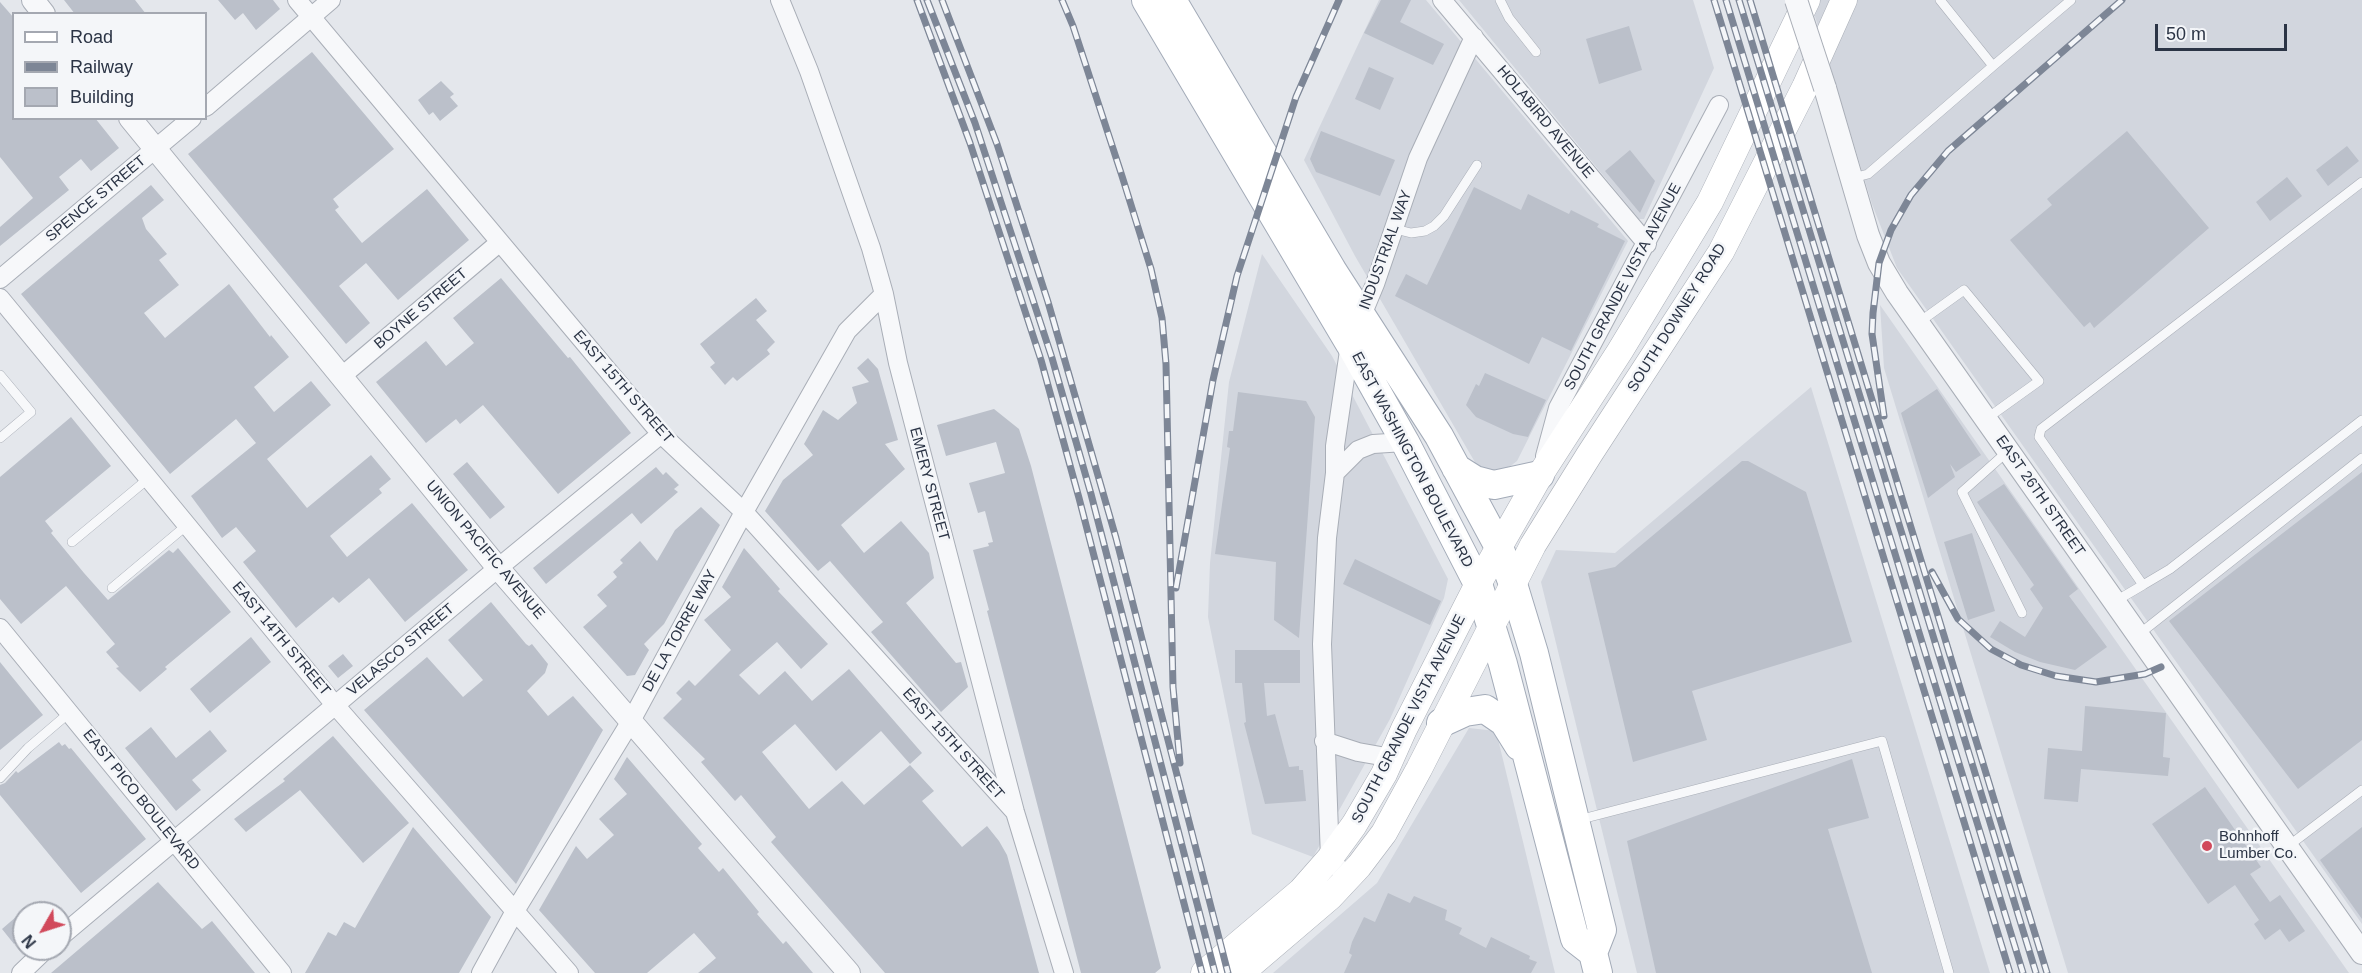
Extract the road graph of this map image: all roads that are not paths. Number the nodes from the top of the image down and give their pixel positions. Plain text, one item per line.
1 (33, 0) edge
2 (297, 0) edge
3 (331, 0) edge
4 (780, 0) edge
5 (1146, 0) edge
6 (1172, 0) edge
7 (1442, 0) edge
8 (1500, 0) edge
9 (1796, 0) edge
10 (1807, 0) edge
11 (1844, 0) edge
12 (1940, 0) edge
13 (2071, 0) edge
14 (42, 12) edge
15 (311, 17) junction
16 (1474, 37) junction
17 (1536, 52) dead end
18 (1993, 66) junction
19 (1719, 105) dead end
20 (207, 106) edge
21 (132, 120) edge
22 (190, 120) edge
23 (155, 150) junction
24 (1477, 165) dead end
25 (1851, 179) junction
26 (2362, 182) edge
27 (1395, 229) junction
28 (500, 242) junction
29 (1647, 244) junction
30 (0, 279) edge
31 (884, 294) junction
32 (0, 298) edge
33 (1362, 316) junction
34 (1918, 323) junction
35 (1350, 344) junction
36 (0, 375) edge
37 (342, 376) junction
38 (1986, 419) junction
39 (2362, 420) edge
40 (661, 434) junction
41 (0, 438) edge
42 (1405, 442) junction
43 (2008, 451) junction
44 (2362, 458) edge
45 (1456, 468) junction
46 (1335, 473) junction
47 (1540, 475) junction
48 (149, 478) junction
49 (744, 512) junction
50 (187, 525) junction
51 (72, 542) dead end
52 (1499, 547) junction
53 (498, 568) junction
54 (1478, 584) junction
55 (1513, 584) junction
56 (2143, 585) junction
57 (112, 588) dead end
58 (2114, 602) junction
59 (2022, 613) dead end
60 (1491, 625) junction
61 (0, 628) edge
62 (2138, 635) junction
63 (335, 705) junction
64 (69, 713) junction
65 (631, 721) junction
66 (1441, 723) junction
67 (1324, 741) junction
68 (1392, 758) junction
69 (1527, 761) junction
70 (0, 778) edge
71 (2362, 790) edge
72 (1015, 812) junction
73 (1576, 820) junction
74 (174, 840) junction
75 (2287, 847) junction
76 (1330, 858) junction
77 (1348, 879) junction
78 (515, 911) junction
79 (72, 927) edge
80 (2362, 953) edge
81 (34, 961) edge
82 (1595, 963) edge
83 (21, 973) edge
84 (282, 973) edge
85 (481, 973) edge
86 (569, 973) edge
87 (849, 973) edge
88 (1064, 973) edge
89 (1204, 973) edge
90 (1241, 973) edge
91 (1949, 973) edge

1 - 14 street
2 - 15 street, EAST 15TH STREET
3 - 15 street
4 - 31 street, EMERY STREET
5 - 35 main road, EAST WASHINGTON BOULEVARD
6 - 33 main road, EAST WASHINGTON BOULEVARD
7 - 16 street, HOLABIRD AVENUE
8 - 17 lane
9 - 25 street, EAST 26TH STREET, bridge
10 - 47 main road, SOUTH DOWNEY ROAD
11 - 55 main road, SOUTH DOWNEY ROAD
12 - 18 lane
13 - 18 lane
15 - 20 street
15 - 28 street, EAST 15TH STREET
16 - 27 street, INDUSTRIAL WAY
16 - 29 street, HOLABIRD AVENUE
18 - 25 lane
19 - 29 street, SOUTH GRANDE VISTA AVENUE
21 - 23 street, UNION PACIFIC AVENUE
22 - 23 street, SPENCE STREET
23 - 30 street, SPENCE STREET
23 - 37 street, UNION PACIFIC AVENUE
24 - 27 lane
25 - 34 street, EAST 26TH STREET
26 - 56 lane
27 - 33 street, INDUSTRIAL WAY
28 - 37 street, BOYNE STREET
28 - 40 street, EAST 15TH STREET
29 - 47 street, SOUTH GRANDE VISTA AVENUE
31 - 49 street, DE LA TORRE WAY
31 - 72 street, EMERY STREET
32 - 48 street, EAST 14TH STREET
33 - 35 street, INDUSTRIAL WAY
33 - 45 main road, EAST WASHINGTON BOULEVARD
34 - 38 street, EAST 26TH STREET
34 - 38 lane
35 - 42 main road, EAST WASHINGTON BOULEVARD
35 - 46 street, INDUSTRIAL WAY
36 - 41 lane
37 - 53 street, UNION PACIFIC AVENUE
38 - 43 street, EAST 26TH STREET
39 - 56 lane
40 - 49 street, EAST 15TH STREET
40 - 53 street, VELASCO STREET
42 - 46 street
42 - 54 main road, EAST WASHINGTON BOULEVARD
43 - 58 street, EAST 26TH STREET
43 - 59 lane
44 - 62 lane
45 - 47 main road
45 - 52 main road, EAST WASHINGTON BOULEVARD
46 - 67 street, INDUSTRIAL WAY
47 - 52 main road, SOUTH DOWNEY ROAD
48 - 50 street, EAST 14TH STREET
48 - 51 lane
49 - 65 street, DE LA TORRE WAY
49 - 72 street, EAST 15TH STREET
50 - 57 lane
50 - 63 street, EAST 14TH STREET
52 - 54 main road, SOUTH DOWNEY ROAD
52 - 55 main road, EAST WASHINGTON BOULEVARD
53 - 63 street, VELASCO STREET
53 - 65 street, UNION PACIFIC AVENUE
54 - 60 main road, EAST WASHINGTON BOULEVARD
54 - 68 main road, SOUTH GRANDE VISTA AVENUE
55 - 60 main road, SOUTH DOWNEY ROAD
55 - 73 main road, EAST WASHINGTON BOULEVARD
56 - 58 lane
58 - 62 street, EAST 26TH STREET
60 - 66 main road, SOUTH GRANDE VISTA AVENUE
60 - 69 main road, EAST WASHINGTON BOULEVARD
61 - 64 street, EAST PICO BOULEVARD
62 - 75 street, EAST 26TH STREET
63 - 74 street, VELASCO STREET
63 - 78 street, EAST 14TH STREET
64 - 70 lane
64 - 74 street, EAST PICO BOULEVARD
65 - 78 street, DE LA TORRE WAY
65 - 87 street, UNION PACIFIC AVENUE
66 - 69 main road
66 - 77 main road, SOUTH GRANDE VISTA AVENUE
67 - 68 street
67 - 76 street, INDUSTRIAL WAY
68 - 76 main road, SOUTH GRANDE VISTA AVENUE
69 - 82 main road, EAST WASHINGTON BOULEVARD
71 - 75 lane
72 - 88 street, EMERY STREET
73 - 82 main road, EAST WASHINGTON BOULEVARD
73 - 91 lane
74 - 79 street, VELASCO STREET
74 - 84 street, EAST PICO BOULEVARD
75 - 80 street, EAST 26TH STREET
76 - 77 street
76 - 89 main road, SOUTH GRANDE VISTA AVENUE
77 - 90 main road, SOUTH GRANDE VISTA AVENUE
78 - 85 street, DE LA TORRE WAY
78 - 86 street, EAST 14TH STREET
81 - 83 street

